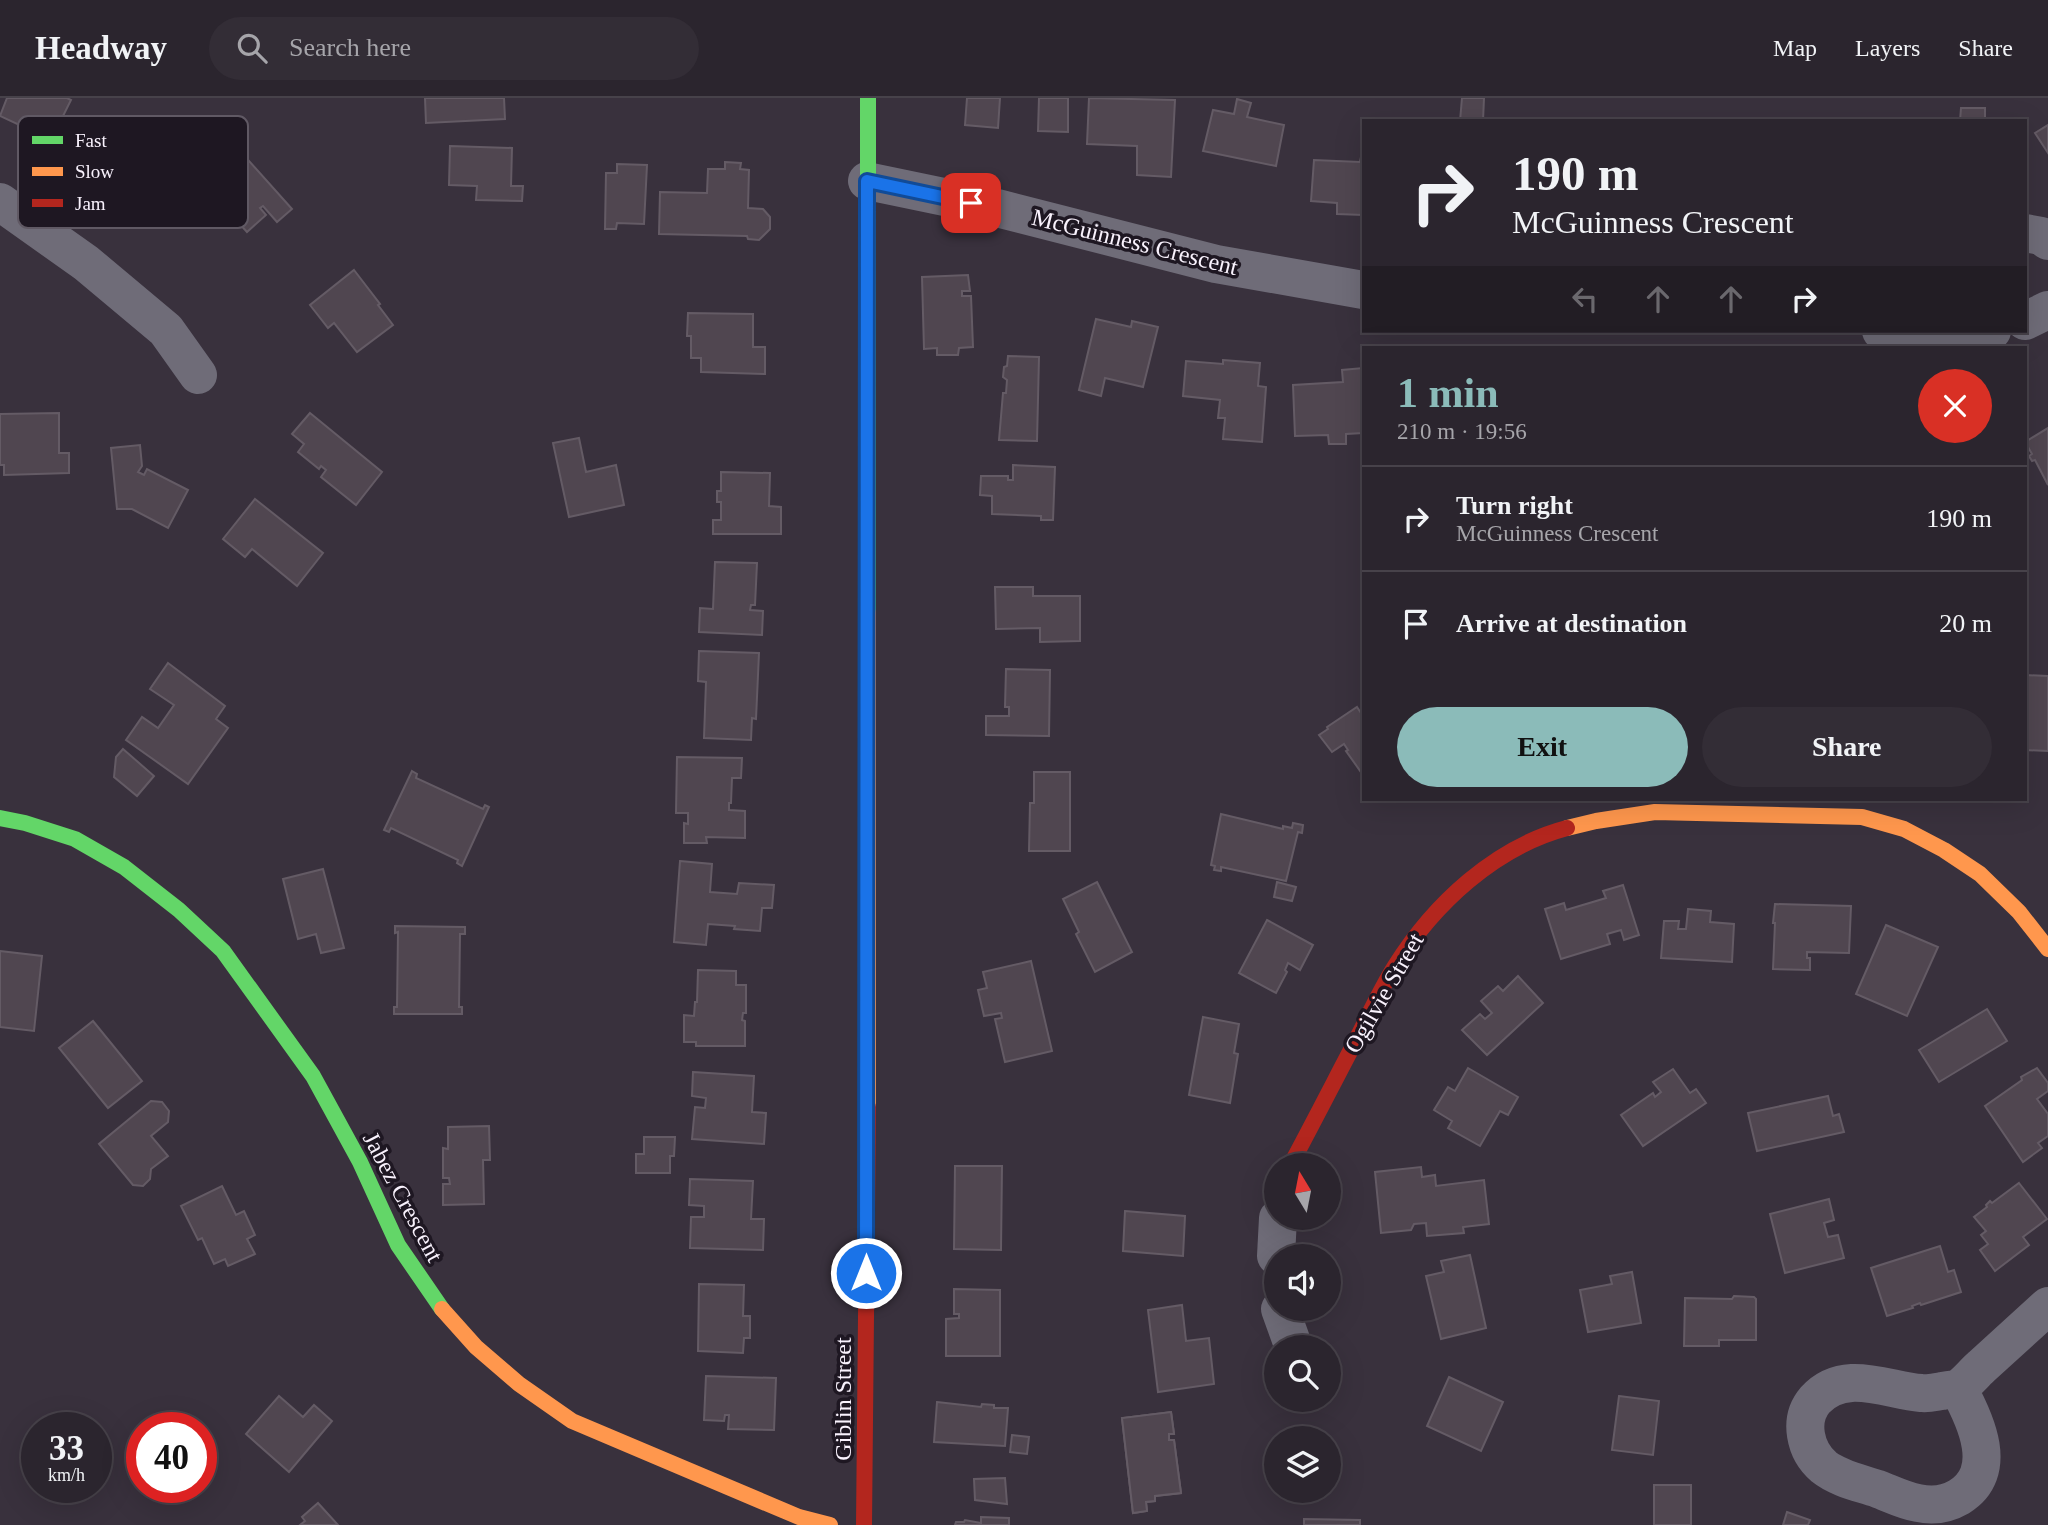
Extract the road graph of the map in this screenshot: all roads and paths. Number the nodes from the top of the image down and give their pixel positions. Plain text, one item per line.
1 (868, 98) edge
2 (867, 181) junction
3 (0, 202) edge
4 (18, 215) edge
5 (37, 228) edge
6 (2027, 233) edge
7 (2048, 241) edge
8 (1362, 290) edge
9 (2048, 310) edge
10 (2027, 320) edge
11 (1895, 333) edge
12 (1978, 333) edge
13 (198, 376) dead end
14 (0, 818) edge
15 (2048, 948) edge
16 (1297, 1153) edge
17 (2048, 1306) edge
18 (1958, 1388) junction
19 (830, 1525) edge
20 (864, 1525) edge

1 - 2 street, Giblin Street
2 - 8 street, McGuinness Crescent
2 - 20 street, Giblin Street
3 - 4 street
5 - 13 street
6 - 7 street
9 - 10 street
11 - 12 street
14 - 19 street, Jabez Crescent
15 - 16 street, Ogilvie Street
17 - 18 street
18 - 18 street

